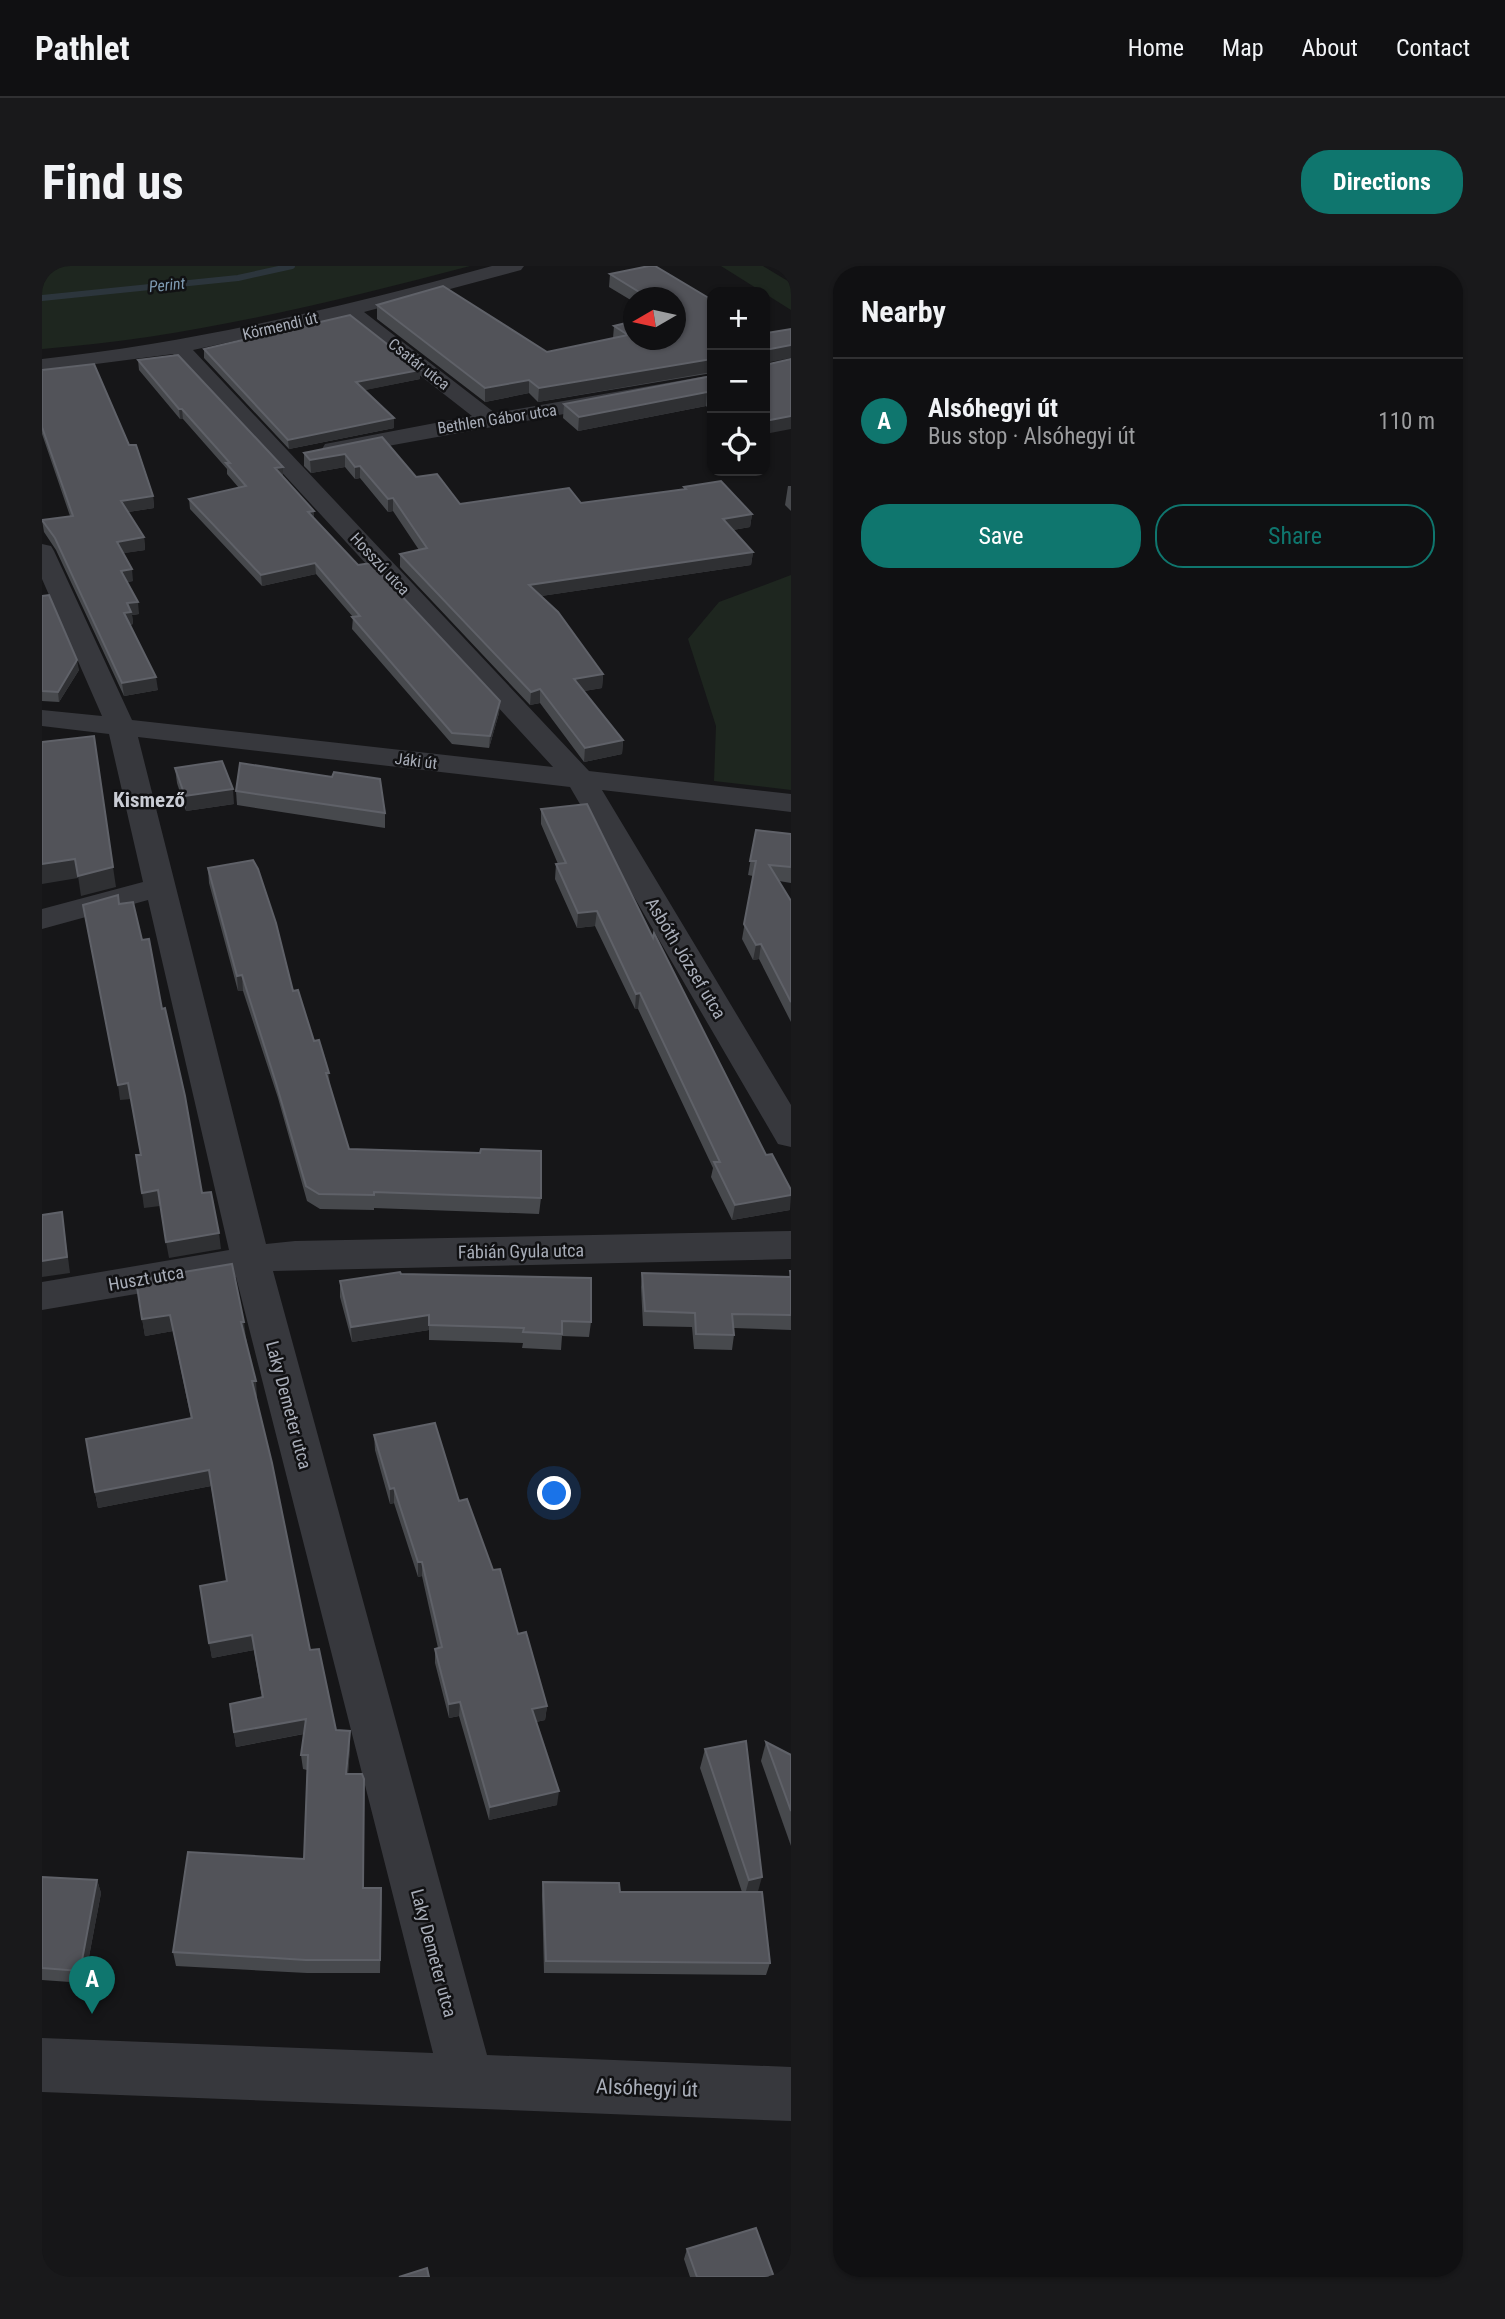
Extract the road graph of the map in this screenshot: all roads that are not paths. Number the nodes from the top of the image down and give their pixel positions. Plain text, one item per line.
1 (514, 266) edge
2 (349, 310) junction
3 (179, 348) junction
4 (42, 366) edge
5 (707, 382) edge
6 (489, 419) junction
7 (283, 460) junction
8 (42, 551) edge
9 (42, 718) edge
10 (121, 727) junction
11 (581, 780) junction
12 (791, 803) edge
13 (161, 887) junction
14 (42, 919) edge
15 (791, 1135) edge
16 (791, 1245) edge
17 (251, 1260) junction
18 (42, 1296) edge
19 (42, 2066) edge
20 (467, 2081) junction
21 (791, 2094) edge

1 - 2 street, Körmendi út
2 - 3 street, Körmendi út
2 - 6 street, Csatár utca
3 - 4 street, Körmendi út
3 - 7 street, Hosszú utca
5 - 6 street, Bethlen Gábor utca
6 - 7 street, Bethlen Gábor utca
7 - 11 street, Hosszú utca
8 - 10 street, Laky Demeter utca
9 - 10 street, Jáki út
10 - 11 street, Jáki út
10 - 13 street, Laky Demeter utca
11 - 12 street, Jáki út
11 - 15 street, Asbóth József utca
13 - 14 street
13 - 17 street, Laky Demeter utca
16 - 17 street, Fábián Gyula utca
17 - 18 street, Huszt utca
17 - 20 street, Laky Demeter utca
19 - 20 street, Alsóhegyi út
20 - 21 street, Alsóhegyi út

